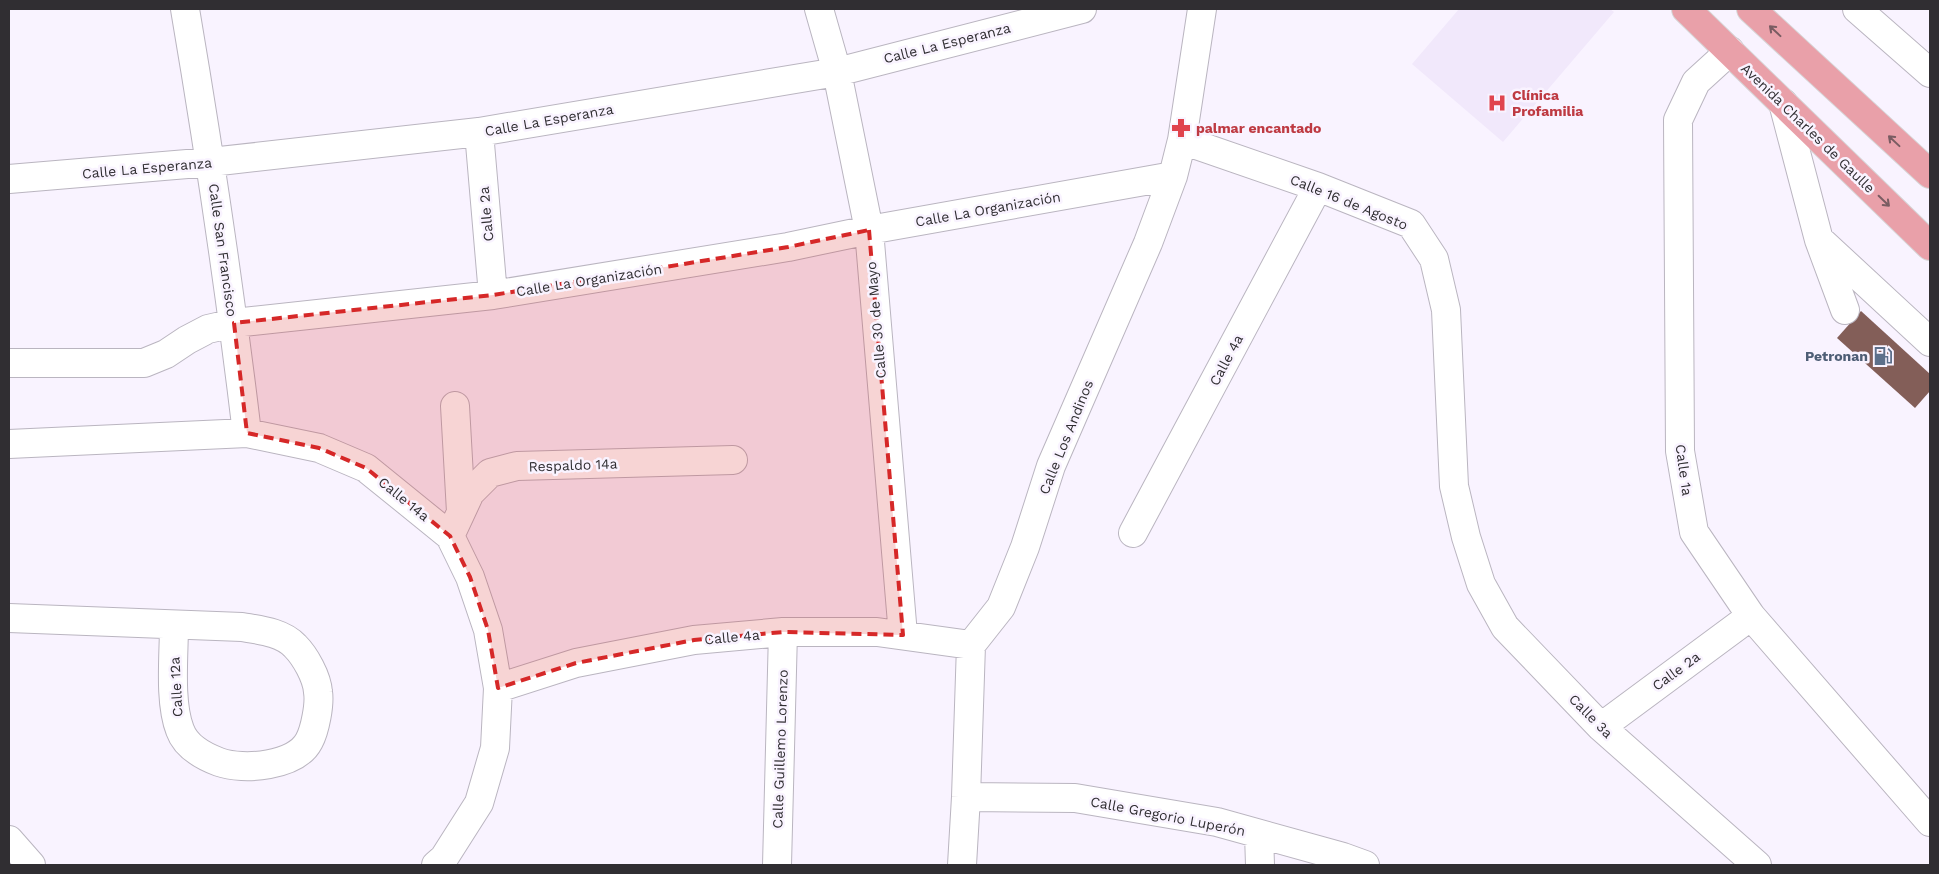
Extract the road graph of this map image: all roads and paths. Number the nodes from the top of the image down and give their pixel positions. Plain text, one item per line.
1 (185, 9) edge
2 (819, 9) edge
3 (1082, 9) edge
4 (1202, 9) edge
5 (1686, 9) edge
6 (1751, 9) edge
7 (1857, 9) edge
8 (1730, 51) junction
9 (837, 72) junction
10 (1930, 73) edge
11 (1783, 103) junction
12 (479, 132) junction
13 (1182, 140) junction
14 (211, 162) junction
15 (1930, 174) edge
16 (1173, 176) junction
17 (9, 179) edge
18 (1318, 187) junction
19 (869, 230) junction
20 (1819, 240) junction
21 (1930, 246) edge
22 (493, 295) junction
23 (1845, 310) dead end
24 (234, 323) junction
25 (1930, 342) edge
26 (9, 363) edge
27 (455, 406) dead end
28 (246, 433) junction
29 (9, 444) edge
30 (733, 460) dead end
31 (461, 512) junction
32 (1133, 533) dead end
33 (450, 536) junction
34 (1466, 537) joint
35 (1752, 616) junction
36 (9, 618) edge
37 (174, 625) junction
38 (783, 632) junction
39 (903, 635) junction
40 (971, 645) junction
41 (498, 688) junction
42 (1601, 727) junction
43 (966, 797) junction
44 (1930, 822) edge
45 (1259, 834) junction
46 (9, 840) edge
47 (31, 865) edge
48 (436, 865) edge
49 (777, 865) edge
50 (962, 865) edge
51 (1260, 865) edge
52 (1365, 865) edge
53 (1757, 865) edge

1 - 14 street, Calle San Francisco
2 - 9 street, Calle 30 de Mayo
3 - 9 street, Calle La Esperanza
4 - 13 street, Calle Los Andinos
5 - 8 main road, Avenida Charles de Gaulle
15 -> 6 main road
7 - 10 street
8 - 11 main road, Avenida Charles de Gaulle
8 - 35 street, Calle 1a
9 - 12 street, Calle La Esperanza
9 - 19 street, Calle 30 de Mayo
11 - 20 street
11 -> 21 main road, Avenida Charles de Gaulle
12 - 14 street, Calle La Esperanza
12 - 22 street, Calle 2a
13 - 16 street, Calle Los Andinos
13 - 18 street, Calle 16 de Agosto
14 - 17 street, Calle La Esperanza
14 - 24 street, Calle San Francisco
16 - 19 street, Calle La Organización
16 - 40 street, Calle Los Andinos
18 - 32 street, Calle 4a
18 - 34 street, Calle 16 de Agosto
19 - 22 street, Calle La Organización
19 - 39 street, Calle 30 de Mayo
20 - 23 street
20 - 25 street
22 - 24 street, Calle La Organización
24 - 26 street, Calle La Organización
24 - 28 street, Calle San Francisco
27 - 31 street
28 - 29 street, Calle 14a
28 - 33 street, Calle 14a
30 - 31 street, Respaldo 14a
31 - 33 street, Respaldo 14a
33 - 41 street, Calle 14a
34 - 42 street, Calle 3a
35 - 42 street, Calle 2a
35 - 44 street, Calle 1a
36 - 37 street, Calle 12a
37 - 37 street, Calle 12a
38 - 39 street, Calle 4a
38 - 41 street, Calle 4a
38 - 49 street, Calle Guillemo Lorenzo
39 - 40 street, Calle 4a
40 - 43 street
41 - 48 street, Calle 14a
42 - 53 street, Calle 3a
43 - 45 street, Calle Gregorio Luperón
43 - 50 street
45 - 51 street
45 - 52 street, Calle Gregorio Luperón
46 - 47 street

